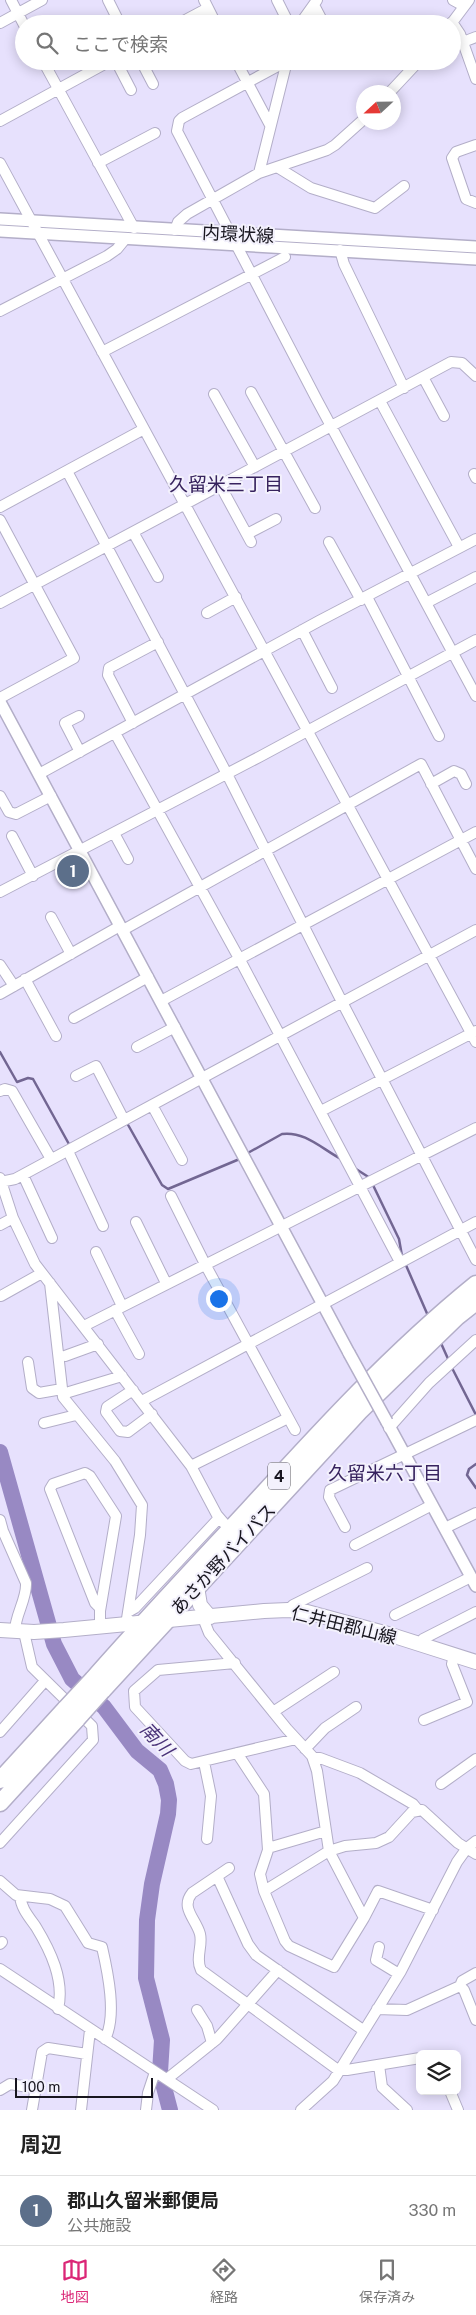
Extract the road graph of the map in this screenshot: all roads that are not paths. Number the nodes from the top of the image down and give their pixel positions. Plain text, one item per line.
1 (11, 0) edge
2 (42, 0) edge
3 (108, 0) edge
4 (277, 0) edge
5 (453, 0) edge
6 (316, 2) edge
7 (467, 3) edge
8 (206, 4) edge
9 (18, 13) junction
10 (116, 15) edge
11 (191, 15) edge
12 (285, 15) edge
13 (307, 15) edge
14 (321, 15) edge
15 (457, 15) edge
16 (0, 23) edge
17 (476, 37) edge
18 (461, 39) edge
19 (463, 42) junction
20 (48, 70) edge
21 (94, 70) edge
22 (121, 70) edge
23 (146, 70) edge
24 (241, 70) edge
25 (271, 70) edge
26 (285, 70) edge
27 (411, 70) edge
28 (476, 79) edge
29 (248, 83) junction
30 (153, 84) dead end
31 (397, 85) edge
32 (58, 90) junction
33 (131, 90) dead end
34 (0, 121) edge
35 (270, 125) junction
36 (356, 126) edge
37 (154, 133) dead end
38 (476, 145) edge
39 (0, 163) edge
40 (98, 163) junction
41 (277, 167) junction
42 (259, 173) junction
43 (404, 186) dead end
44 (212, 199) junction
45 (476, 203) edge
46 (0, 219) edge
47 (32, 221) junction
48 (134, 228) junction
49 (0, 230) edge
50 (175, 230) junction
51 (40, 233) junction
52 (231, 233) junction
53 (126, 238) junction
54 (237, 244) junction
55 (476, 247) edge
56 (340, 250) junction
57 (285, 257) dead end
58 (476, 259) edge
59 (253, 275) junction
60 (62, 279) junction
61 (0, 311) edge
62 (102, 352) junction
63 (476, 376) edge
64 (424, 377) junction
65 (404, 388) junction
66 (251, 392) dead end
67 (214, 394) dead end
68 (380, 401) junction
69 (444, 416) dead end
70 (332, 426) junction
71 (144, 429) junction
72 (285, 451) junction
73 (255, 467) junction
74 (67, 471) junction
75 (220, 486) junction
76 (185, 504) junction
77 (0, 507) edge
78 (316, 508) dead end
79 (276, 519) dead end
80 (0, 520) edge
81 (133, 532) junction
82 (476, 539) edge
83 (329, 542) dead end
84 (108, 546) junction
85 (459, 547) junction
86 (410, 574) junction
87 (158, 577) dead end
88 (476, 577) edge
89 (34, 584) junction
90 (236, 597) junction
91 (364, 599) junction
92 (0, 603) edge
93 (426, 603) junction
94 (207, 613) dead end
95 (302, 630) junction
96 (476, 640) edge
97 (158, 642) junction
98 (266, 650) junction
99 (453, 652) junction
100 (407, 676) junction
101 (332, 688) dead end
102 (185, 695) junction
103 (476, 696) edge
104 (1, 704) edge
105 (79, 716) dead end
106 (133, 723) junction
107 (307, 730) junction
108 (115, 733) junction
109 (439, 736) dead end
110 (80, 752) junction
111 (39, 774) junction
112 (227, 774) junction
113 (431, 784) junction
114 (466, 784) dead end
115 (0, 796) edge
116 (51, 796) junction
117 (347, 804) junction
118 (158, 810) junction
119 (476, 832) edge
120 (114, 834) junction
121 (12, 836) dead end
122 (461, 840) junction
123 (265, 850) junction
124 (80, 851) junction
125 (128, 859) dead end
126 (476, 869) edge
127 (33, 876) junction
128 (388, 880) junction
129 (199, 886) junction
130 (0, 892) edge
131 (51, 917) dead end
132 (303, 926) junction
133 (121, 928) junction
134 (476, 930) edge
135 (71, 954) junction
136 (430, 955) junction
137 (240, 960) junction
138 (0, 965) edge
139 (148, 977) junction
140 (25, 979) junction
141 (14, 986) junction
142 (0, 994) edge
143 (161, 1001) junction
144 (342, 1002) junction
145 (74, 1018) dead end
146 (175, 1027) junction
147 (474, 1035) edge
148 (56, 1036) dead end
149 (280, 1036) junction
150 (137, 1047) dead end
151 (76, 1076) dead end
152 (202, 1078) junction
153 (382, 1079) junction
154 (0, 1091) edge
155 (152, 1105) junction
156 (321, 1111) junction
157 (124, 1120) junction
158 (476, 1128) edge
159 (68, 1150) junction
160 (421, 1156) junction
161 (51, 1159) junction
162 (182, 1160) dead end
163 (23, 1174) junction
164 (0, 1181) edge
165 (361, 1187) junction
166 (171, 1196) dead end
167 (13, 1218) junction
168 (136, 1222) dead end
169 (476, 1222) edge
170 (0, 1225) edge
171 (281, 1225) junction
172 (103, 1226) dead end
173 (461, 1230) junction
174 (52, 1238) dead end
175 (96, 1252) dead end
176 (475, 1258) edge
177 (400, 1262) junction
178 (205, 1264) junction
179 (42, 1273) junction
180 (50, 1283) junction
181 (166, 1283) junction
182 (476, 1284) edge
183 (1, 1296) dead end
184 (476, 1302) edge
185 (322, 1304) junction
186 (118, 1308) junction
187 (84, 1326) junction
188 (476, 1340) edge
189 (249, 1343) junction
190 (98, 1344) junction
191 (139, 1354) dead end
192 (65, 1356) dead end
193 (28, 1362) dead end
194 (122, 1376) junction
195 (134, 1390) junction
196 (66, 1391) junction
197 (142, 1401) junction
198 (152, 1414) junction
199 (76, 1415) junction
200 (288, 1418) junction
201 (476, 1420) edge
202 (44, 1423) dead end
203 (388, 1425) junction
204 (295, 1430) dead end
205 (404, 1453) junction
206 (191, 1466) junction
207 (432, 1505) junction
208 (476, 1513) edge
209 (0, 1520) edge
210 (224, 1524) junction
211 (346, 1526) dead end
212 (445, 1528) junction
213 (355, 1545) dead end
214 (367, 1568) dead end
215 (474, 1582) edge
216 (197, 1588) junction
217 (100, 1608) junction
218 (288, 1610) junction
219 (476, 1612) edge
220 (395, 1615) dead end
221 (207, 1617) junction
222 (132, 1620) junction
223 (164, 1622) junction
224 (100, 1627) junction
225 (0, 1630) edge
226 (24, 1632) junction
227 (419, 1644) junction
228 (454, 1655) junction
229 (235, 1662) junction
230 (476, 1662) edge
231 (334, 1672) dead end
232 (44, 1682) junction
233 (98, 1685) junction
234 (356, 1707) dead end
235 (273, 1712) junction
236 (71, 1714) junction
237 (424, 1720) dead end
238 (0, 1732) edge
239 (296, 1739) junction
240 (306, 1749) junction
241 (237, 1753) junction
242 (313, 1758) junction
243 (476, 1759) edge
244 (204, 1762) junction
245 (0, 1780) edge
246 (441, 1784) dead end
247 (0, 1803) edge
248 (418, 1810) junction
249 (326, 1831) junction
250 (207, 1838) dead end
251 (476, 1841) edge
252 (0, 1844) edge
253 (268, 1848) junction
254 (467, 1848) junction
255 (329, 1850) junction
256 (476, 1854) edge
257 (229, 1868) dead end
258 (217, 1876) junction
259 (0, 1881) edge
260 (264, 1891) junction
261 (20, 1896) junction
262 (433, 1910) junction
263 (364, 1918) junction
264 (379, 1947) dead end
265 (0, 1969) edge
266 (278, 1970) junction
267 (476, 1973) edge
268 (399, 1974) junction
269 (460, 1986) junction
270 (247, 2005) junction
271 (58, 2009) junction
272 (376, 2009) junction
273 (197, 2010) dead end
274 (476, 2020) edge
275 (90, 2030) junction
276 (363, 2030) junction
277 (104, 2039) junction
278 (212, 2043) junction
279 (88, 2054) junction
280 (416, 2059) edge
281 (379, 2065) junction
282 (338, 2070) junction
283 (155, 2073) junction
284 (167, 2079) junction
285 (34, 2088) junction
286 (0, 2090) edge
287 (452, 2095) edge
288 (32, 2110) edge
289 (81, 2110) edge
290 (146, 2110) edge
291 (213, 2110) edge
292 (301, 2110) edge
293 (408, 2110) edge
294 (458, 2110) edge

1 - 9 street
2 - 9 street
3 - 10 street
4 - 12 street
5 - 7 street
6 - 13 street
6 - 14 street
7 - 15 street
8 - 11 street
9 - 16 street
17 - 19 street
18 - 19 street
19 - 28 street
20 - 32 street
21 - 32 street
22 - 33 street
23 - 30 street
24 - 29 street
25 - 29 street
26 - 35 street
27 - 31 street
29 - 35 street
29 - 44 street
32 - 34 street
32 - 40 street
35 - 42 street
36 - 41 street
37 - 40 street
38 - 45 street
39 - 47 street
40 - 48 street
41 - 42 street
41 - 43 street
42 - 44 street
44 - 50 street
44 - 52 street
46 - 47 street, 内環状線
47 - 48 street, 内環状線
47 - 51 street
48 - 50 street, 内環状線
49 - 51 street, 内環状線
50 - 52 street, 内環状線
51 - 53 street, 内環状線
51 - 60 street
52 - 54 street
52 - 55 street, 内環状線
53 - 54 street, 内環状線
53 - 60 street
54 - 56 street, 内環状線
54 - 59 street
56 - 58 street, 内環状線
56 - 65 street
57 - 59 street
59 - 62 street
59 - 70 street
60 - 61 street
60 - 62 street
62 - 71 street
63 - 64 street
64 - 65 street
64 - 69 street
65 - 68 street
66 - 72 street
67 - 73 street
68 - 70 street
68 - 85 street
70 - 72 street
70 - 86 street
71 - 74 street
71 - 76 street
72 - 73 street
72 - 78 street
73 - 75 street
74 - 77 street
74 - 84 street
75 - 76 street
75 - 79 street
76 - 81 street
76 - 90 street
80 - 89 street
81 - 84 street
81 - 87 street
82 - 85 street
83 - 91 street
84 - 89 street
84 - 97 street
85 - 86 street
86 - 91 street
86 - 93 street
88 - 93 street
89 - 92 street
89 - 104 street
90 - 94 street
90 - 98 street
91 - 95 street
91 - 100 street
93 - 99 street
95 - 98 street
95 - 101 street
96 - 99 street
97 - 102 street
97 - 106 street
98 - 102 street
98 - 107 street
99 - 100 street
99 - 103 street
100 - 107 street
100 - 109 street
102 - 106 street
102 - 112 street
104 - 111 street
105 - 110 street
106 - 108 street
107 - 112 street
107 - 117 street
108 - 110 street
108 - 118 street
110 - 111 street
111 - 116 street
112 - 118 street
112 - 123 street
113 - 114 street
113 - 117 street
113 - 122 street
115 - 116 street
116 - 124 street
117 - 123 street
117 - 128 street
118 - 120 street
118 - 129 street
119 - 122 street
120 - 124 street
120 - 125 street
121 - 127 street
122 - 126 street
122 - 128 street
123 - 129 street
123 - 132 street
124 - 127 street
124 - 133 street
127 - 130 street
128 - 132 street
128 - 136 street
129 - 133 street
129 - 137 street
131 - 135 street
132 - 137 street
132 - 144 street
133 - 135 street
133 - 139 street
134 - 136 street
135 - 140 street
136 - 144 street
136 - 147 street
137 - 143 street
137 - 149 street
138 - 141 street
139 - 143 street
139 - 145 street
140 - 141 street
140 - 148 street
141 - 142 street
143 - 146 street
144 - 149 street
144 - 153 street
146 - 150 street
146 - 152 street
147 - 153 street
149 - 152 street
149 - 156 street
151 - 157 street
152 - 155 street
152 - 171 street
153 - 156 street
153 - 160 street
154 - 161 street
155 - 157 street
155 - 162 street
156 - 165 street
157 - 159 street
158 - 160 street
159 - 161 street
159 - 172 street
160 - 165 street
160 - 173 street
161 - 163 street
163 - 164 street
163 - 174 street
164 - 167 street
165 - 171 street
165 - 177 street
166 - 178 street
167 - 170 street
167 - 179 street
168 - 181 street
169 - 173 street
171 - 178 street
171 - 185 street
173 - 176 street
173 - 177 street
175 - 186 street
177 - 185 street
178 - 181 street
178 - 189 street
179 - 180 street
179 - 183 street
180 - 187 street
180 - 196 street
181 - 186 street
182 - 210 highway, あさか野バイパス / 4
184 - 216 highway, あさか野バイパス / 4
185 - 189 street
185 - 203 street, bridge
186 - 187 street
186 - 191 street
187 - 190 street
188 - 203 street
189 - 197 street
189 - 200 street
190 - 192 street
190 - 194 street
193 - 196 street
194 - 195 street
194 - 196 street
195 - 197 street
195 - 198 street
196 - 199 street
197 - 198 street
198 - 206 street
199 - 202 street
199 - 222 street
200 - 204 street
200 - 206 street
201 - 205 street
203 - 205 street
205 - 207 street
205 - 211 street
206 - 210 street
207 - 212 street
207 - 213 street
208 - 212 street
209 - 226 street
210 - 222 highway, あさか野バイパス / 4
212 - 215 street
214 - 218 street
215 - 220 street
216 - 221 main road
216 - 223 highway, あさか野バイパス / 4
217 - 217 street
217 - 224 street
218 - 221 main road, 仁井田郡山線
218 - 227 main road, 仁井田郡山線
219 - 227 street
221 - 223 main road, 仁井田郡山線
221 - 229 street
222 - 223 main road, 仁井田郡山線
222 - 224 main road, 仁井田郡山線
222 - 233 highway, あさか野バイパス / 4
223 - 233 highway, あさか野バイパス / 4
224 - 226 main road, 仁井田郡山線
225 - 226 main road, 仁井田郡山線
226 - 232 street
227 - 228 main road, 仁井田郡山線
228 - 230 main road, 仁井田郡山線
228 - 237 street
229 - 235 street
229 - 244 street
231 - 235 street
232 - 238 street
232 - 252 street
233 - 236 highway, あさか野バイパス / 4, bridge
234 - 240 street
235 - 239 street
236 - 245 highway, あさか野バイパス / 4
236 - 247 highway, あさか野バイパス / 4
239 - 240 street
239 - 241 street
240 - 242 street
241 - 244 street
241 - 253 street
242 - 248 street
242 - 249 street
243 - 246 street
244 - 250 street
248 - 254 street
248 - 255 street
249 - 253 street
249 - 255 street
251 - 254 street
253 - 260 street
254 - 256 street
254 - 262 street
255 - 260 street
255 - 263 street
257 - 258 street
258 - 266 street
258 - 270 street
259 - 261 street
260 - 263 street
261 - 271 street
261 - 277 street
262 - 263 street
262 - 268 street
264 - 268 street
265 - 271 street
266 - 270 street
266 - 276 street
267 - 269 street
268 - 272 street
269 - 272 street
269 - 274 street
270 - 278 street
270 - 282 street
271 - 275 street
272 - 276 street
273 - 278 street
275 - 277 street
275 - 279 street
276 - 282 street
277 - 283 street
278 - 284 street
279 - 285 street
279 - 289 street
280 - 281 street
281 - 282 street
281 - 293 street
282 - 292 street
283 - 284 street
283 - 290 street
284 - 291 street
285 - 286 street
285 - 288 street
287 - 294 street

